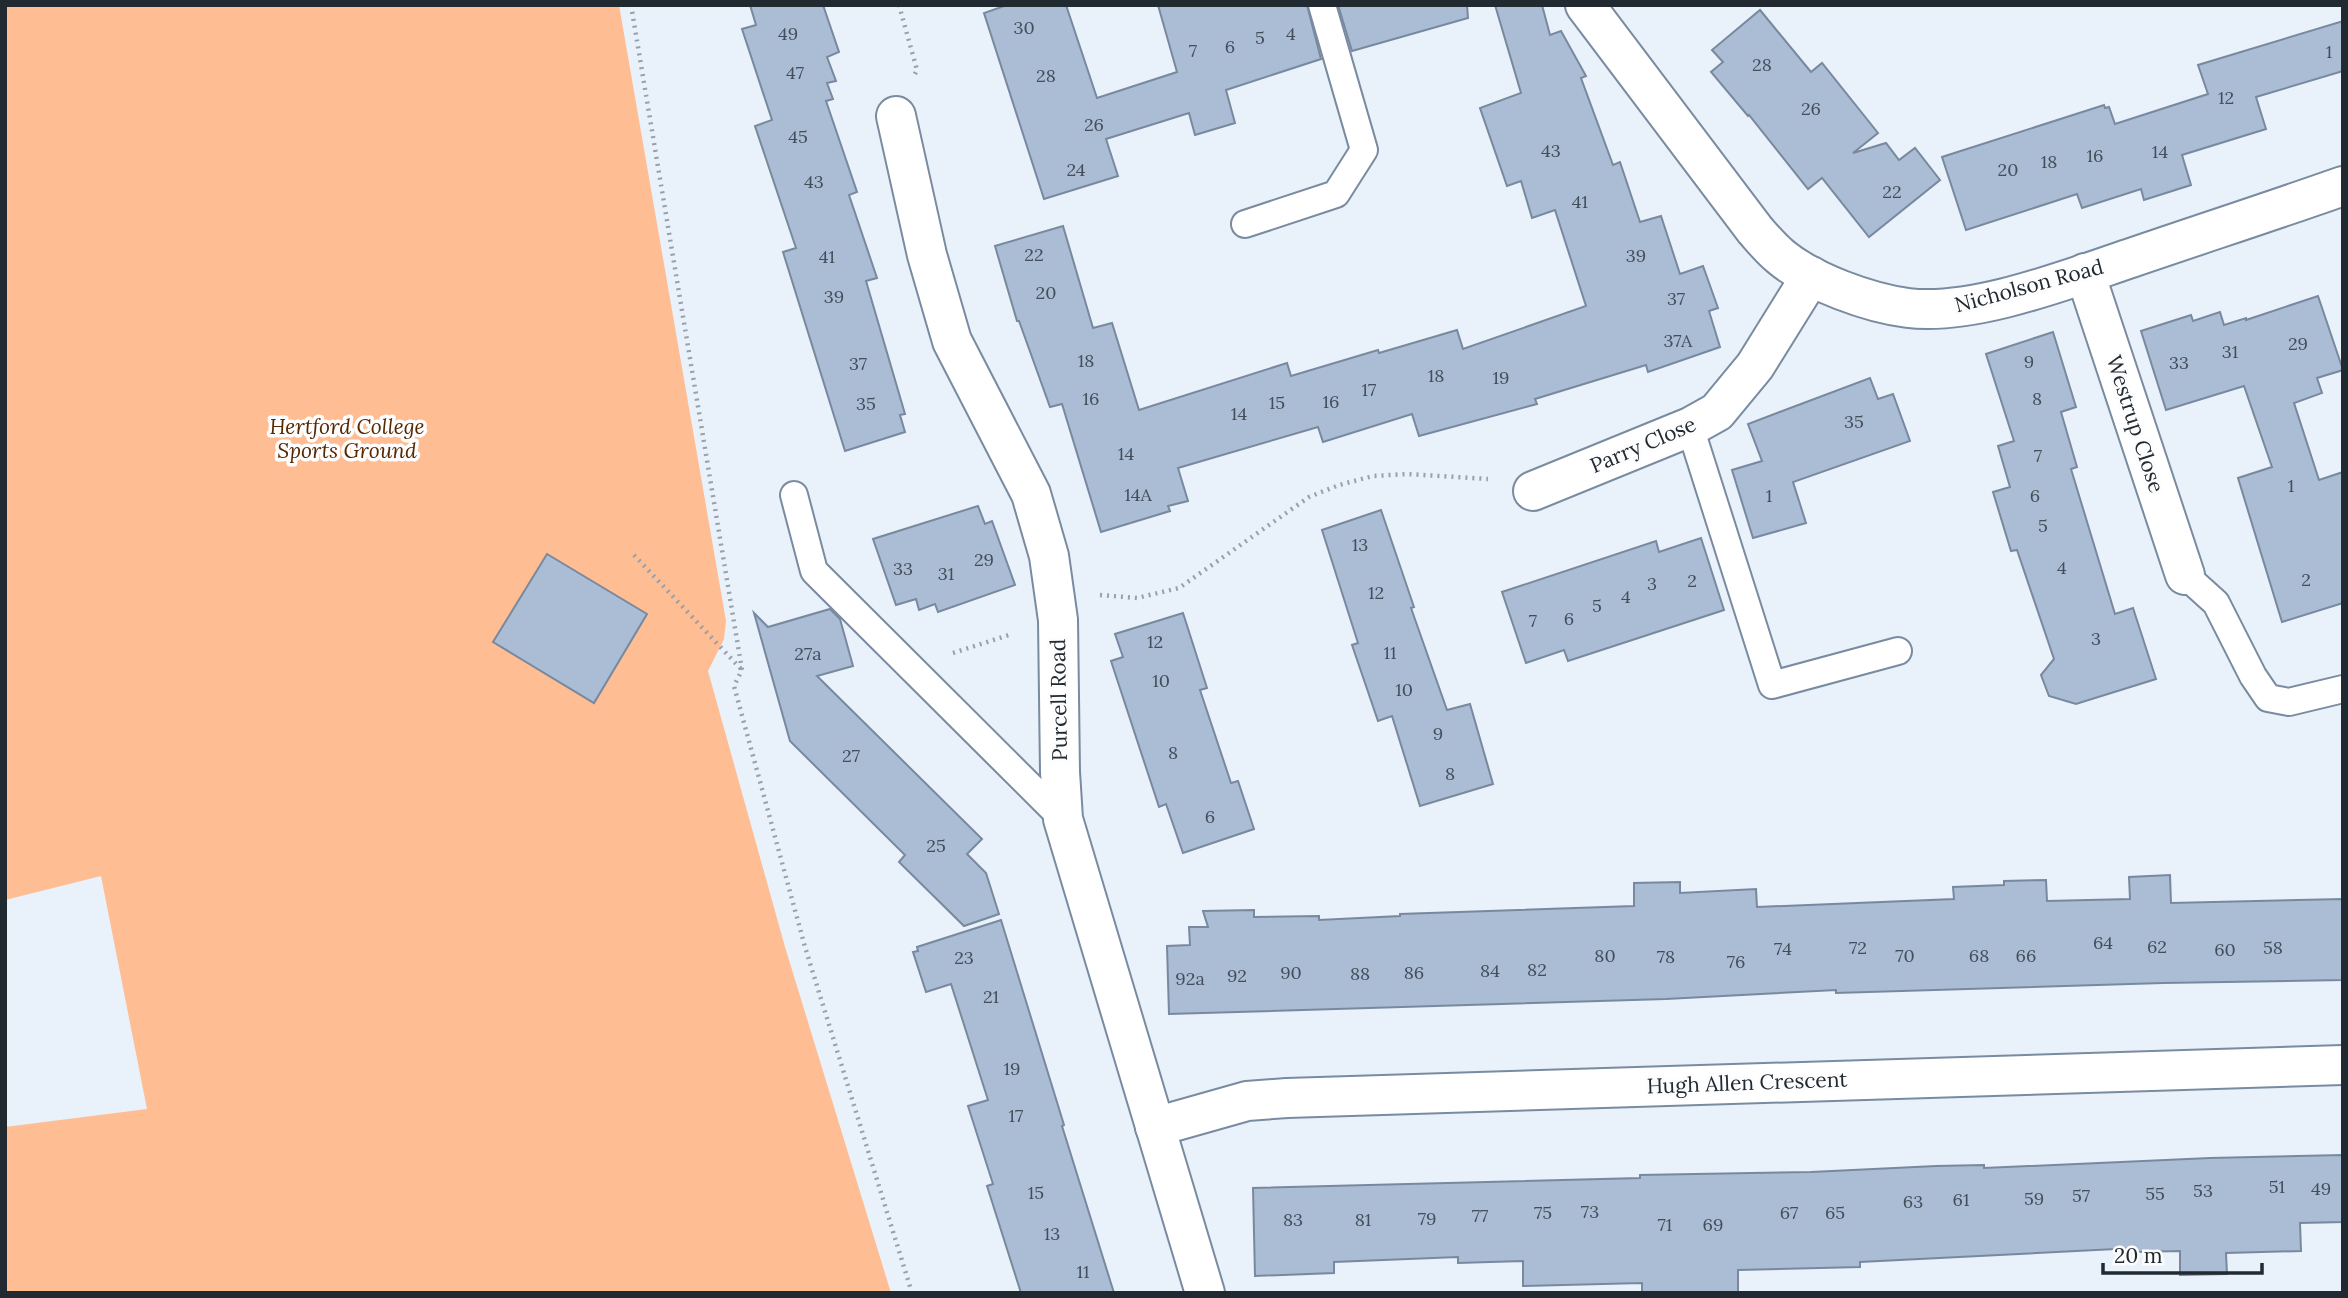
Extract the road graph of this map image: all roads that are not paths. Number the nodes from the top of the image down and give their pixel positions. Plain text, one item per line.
1 (1322, 5) edge
2 (1585, 5) edge
3 (897, 116) road end
4 (2343, 186) edge
5 (1245, 224) dead end
6 (2085, 273) junction
7 (1811, 276) junction
8 (1690, 427) junction
9 (1533, 491) road end
10 (794, 495) dead end
11 (2185, 575) joint
12 (1898, 651) dead end
13 (2343, 689) edge
14 (1063, 819) junction
15 (2343, 1065) edge
16 (1155, 1127) junction
17 (1205, 1293) edge

1 - 5 lane
2 - 7 street, Nicholson Road
3 - 14 street, Purcell Road
4 - 6 street, Nicholson Road
6 - 7 street, Nicholson Road
6 - 11 street, Westrup Close
7 - 8 street, Parry Close
8 - 9 street, Parry Close
8 - 12 lane
10 - 14 lane
11 - 13 lane
14 - 16 street, Purcell Road
15 - 16 street, Hugh Allen Crescent
16 - 17 street, Purcell Road

